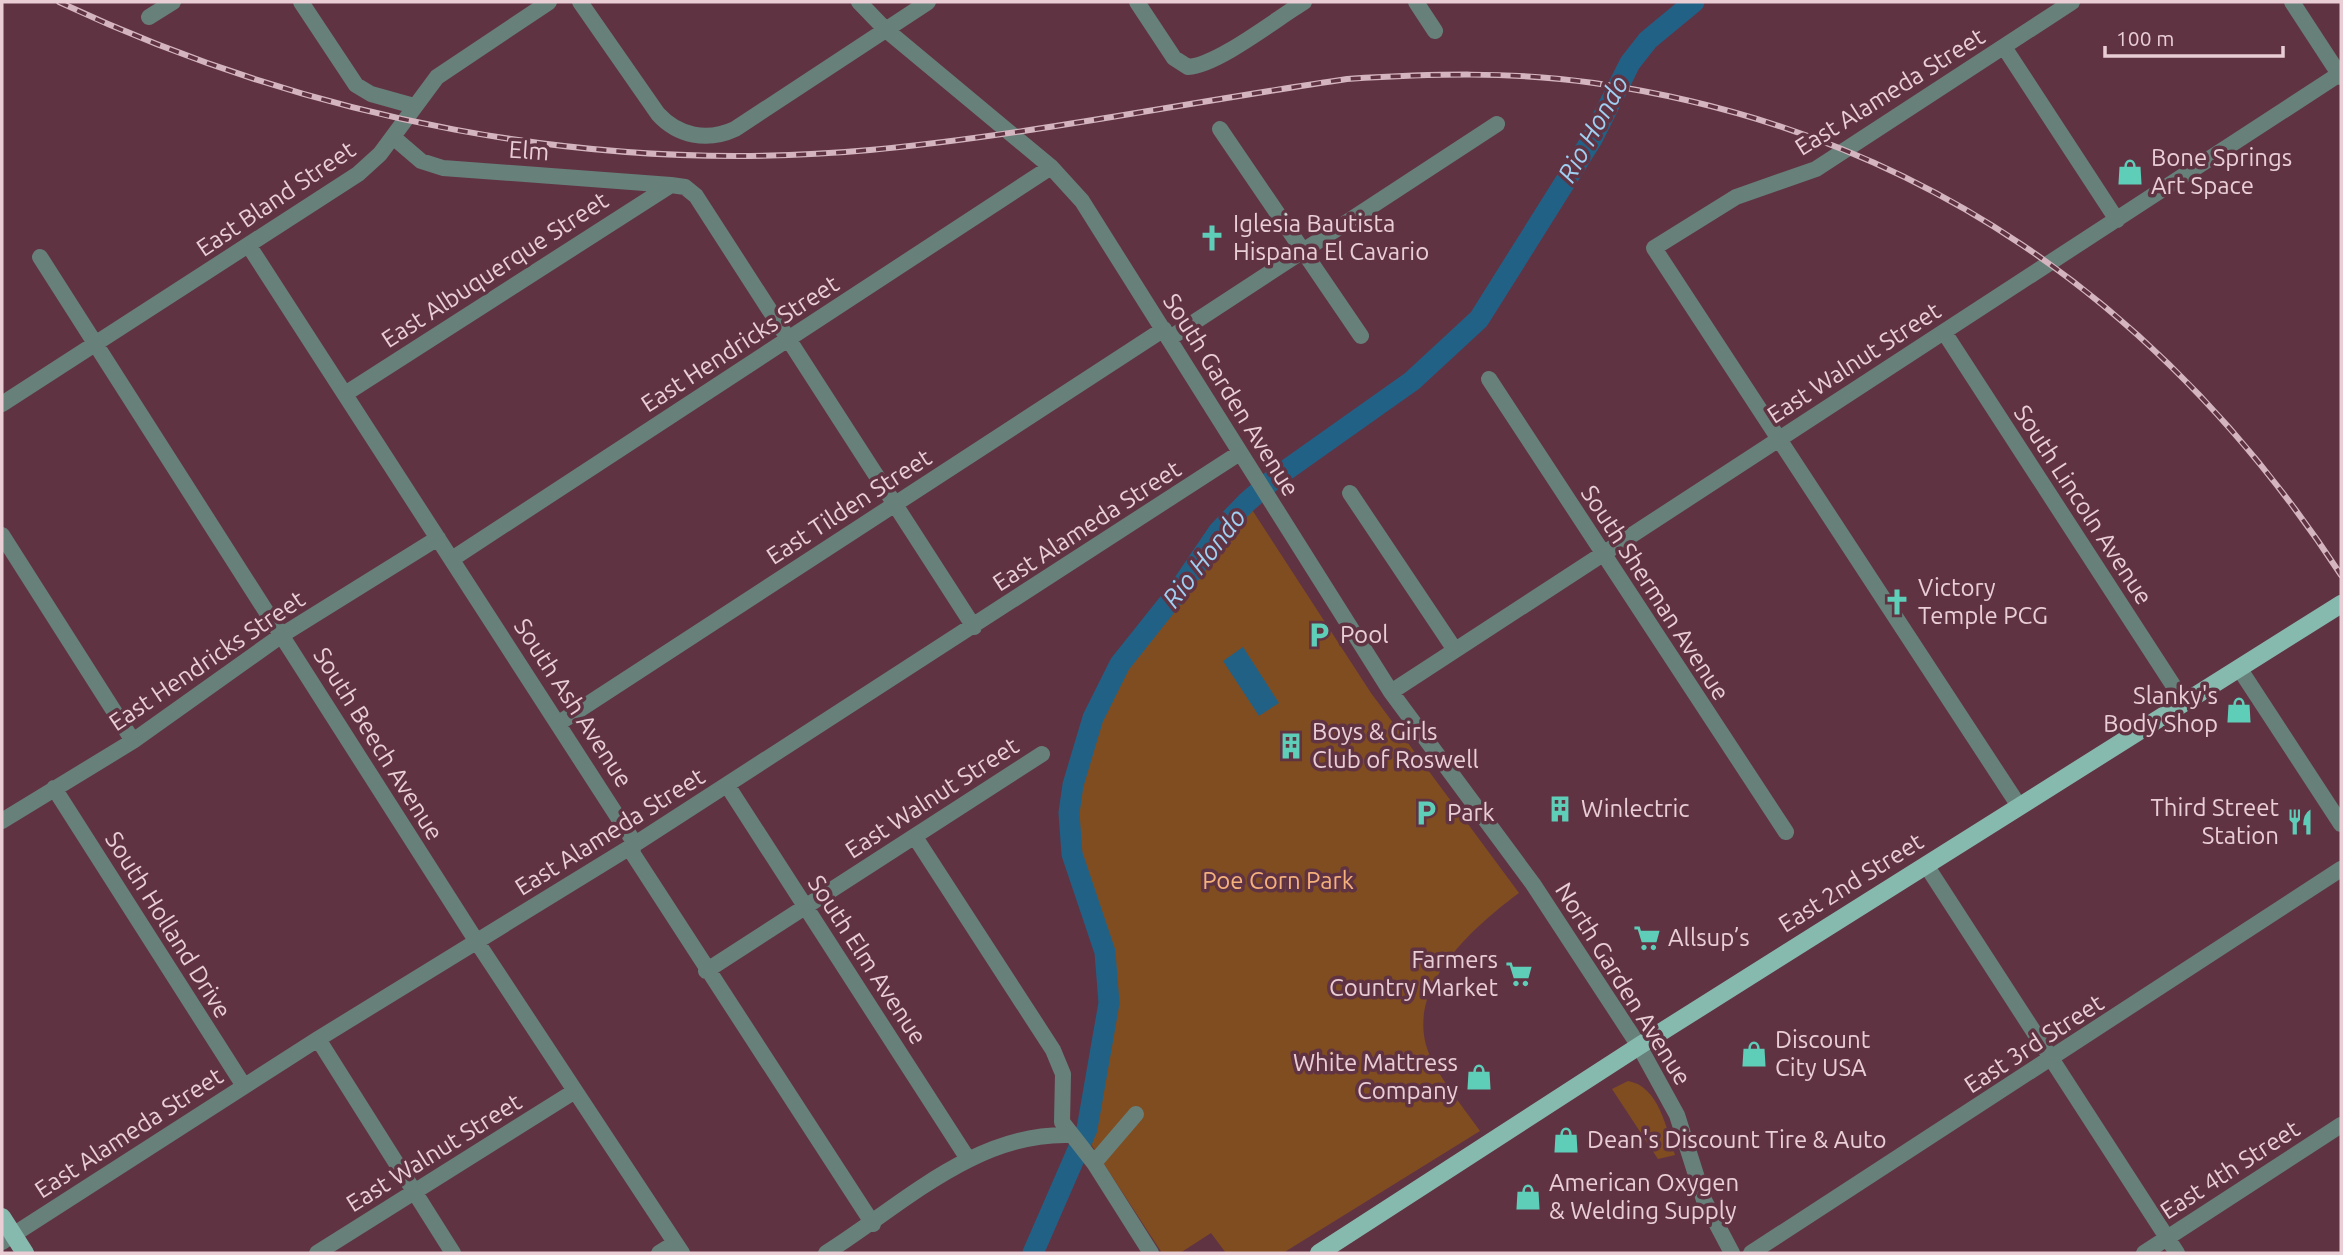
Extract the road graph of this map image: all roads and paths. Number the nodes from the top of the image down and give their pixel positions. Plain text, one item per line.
1 (173, 2) edge
2 (301, 2) edge
3 (549, 2) edge
4 (580, 2) edge
5 (859, 2) edge
6 (928, 2) edge
7 (1137, 2) edge
8 (1304, 2) edge
9 (1416, 2) edge
10 (2072, 2) edge
11 (2292, 2) edge
12 (149, 17) dead end
13 (886, 29) junction
14 (1435, 31) dead end
15 (2004, 47) junction
16 (2341, 75) edge
17 (414, 106) junction
18 (1497, 124) dead end
19 (1220, 129) dead end
20 (393, 137) junction
21 (1051, 167) junction
22 (671, 185) junction
23 (2118, 220) junction
24 (248, 246) junction
25 (1302, 252) junction
26 (40, 257) dead end
27 (1944, 332) junction
28 (1167, 334) junction
29 (1361, 336) dead end
30 (788, 340) junction
31 (96, 344) junction
32 (1489, 379) dead end
33 (345, 394) junction
34 (2, 404) edge
35 (1778, 438) junction
36 (1238, 454) junction
37 (1350, 493) dead end
38 (895, 504) junction
39 (2, 535) edge
40 (438, 538) junction
41 (1602, 555) junction
42 (452, 559) junction
43 (2341, 604) edge
44 (974, 627) junction
45 (282, 635) junction
46 (1455, 649) junction
47 (2239, 668) junction
48 (1391, 692) junction
49 (2184, 702) junction
50 (559, 723) junction
51 (133, 741) junction
52 (1042, 754) dead end
53 (727, 785) junction
54 (54, 788) junction
55 (2020, 807) junction
56 (2, 821) edge
57 (2341, 824) edge
58 (1786, 832) dead end
59 (915, 837) junction
60 (632, 846) junction
61 (1514, 859) joint
62 (1926, 865) junction
63 (2341, 869) edge
64 (805, 906) junction
65 (477, 942) junction
66 (706, 971) junction
67 (318, 1039) junction
68 (1639, 1046) junction
69 (2053, 1060) junction
70 (244, 1086) junction
71 (575, 1091) junction
72 (1136, 1114) dead end
73 (2341, 1125) edge
74 (1072, 1137) junction
75 (968, 1159) junction
76 (1091, 1159) junction
77 (415, 1192) junction
78 (2, 1217) edge
79 (873, 1224) junction
80 (7, 1238) edge
81 (2167, 1238) junction
82 (678, 1248) edge
83 (25, 1253) edge
84 (317, 1253) edge
85 (453, 1253) edge
86 (659, 1253) edge
87 (826, 1253) edge
88 (1151, 1253) edge
89 (1319, 1253) edge
90 (1732, 1253) edge
91 (1751, 1253) edge
92 (2144, 1253) edge
93 (2177, 1253) edge

1 - 12 street
2 - 17 street
3 - 17 street, East Bland Street
4 - 13 street
5 - 13 street, South Garden Avenue
6 - 13 street
7 - 8 street
9 - 14 street
10 - 15 street, East Alameda Street
11 - 16 street
13 - 21 street, South Garden Avenue
15 - 23 street
15 - 35 street, East Alameda Street
16 - 23 street, East Walnut Street
17 - 20 street, East Bland Street
18 - 25 street, East Tilden Street
19 - 25 street
20 - 22 street, Elm
20 - 24 street, East Bland Street
21 - 28 street, South Garden Avenue
21 - 30 street, East Hendricks Street
22 - 30 street
22 - 33 street, East Albuquerque Street
23 - 27 street, East Walnut Street
24 - 31 street, East Bland Street
24 - 33 street, South Ash Avenue
25 - 28 street, East Tilden Street
25 - 29 street
26 - 31 street, South Beech Avenue
27 - 35 street, East Walnut Street
27 - 49 street, South Lincoln Avenue
28 - 36 street, South Garden Avenue
28 - 38 street, East Tilden Street
30 - 38 street
30 - 42 street, East Hendricks Street
31 - 34 street, East Bland Street
31 - 45 street, South Beech Avenue
32 - 41 street, South Sherman Avenue
33 - 40 street, South Ash Avenue
35 - 41 street, East Walnut Street
35 - 55 street
36 - 44 street, East Alameda Street
36 - 48 street, South Garden Avenue
37 - 46 street
38 - 44 street
38 - 50 street, East Tilden Street
39 - 51 street
40 - 42 street, South Ash Avenue
40 - 45 street, East Hendricks Street
41 - 46 street, East Walnut Street
41 - 58 street, South Sherman Avenue
42 - 50 street, South Ash Avenue
43 - 47 main road, East 2nd Street
44 - 53 street, East Alameda Street
45 - 51 street, East Hendricks Street
45 - 65 street, South Beech Avenue
46 - 48 street, East Walnut Street
47 - 49 main road, East 2nd Street
47 - 57 street
48 - 61 street, South Garden Avenue
49 - 55 main road, East 2nd Street
50 - 60 street, South Ash Avenue
51 - 54 street, East Hendricks Street
52 - 59 street, East Walnut Street
53 - 60 street, East Alameda Street
53 - 64 street, South Elm Avenue
54 - 56 street, East Hendricks Street
54 - 70 street, South Holland Drive
55 - 62 main road, East 2nd Street
59 - 64 street, East Walnut Street
59 - 74 street
60 - 65 street, East Alameda Street
60 - 66 street, South Ash Avenue
61 - 68 street, North Garden Avenue
62 - 68 main road, East 2nd Street
62 - 69 street
63 - 69 street, East 3rd Street
64 - 66 street, East Walnut Street
64 - 75 street, South Elm Avenue
65 - 67 street, East Alameda Street
65 - 71 street, South Beech Avenue
66 - 79 street, South Ash Avenue
67 - 70 street, East Alameda Street
67 - 77 street
68 - 89 main road, East 2nd Street
68 - 90 street, North Garden Avenue
69 - 81 street
69 - 91 street, East 3rd Street
70 - 80 street, East Alameda Street
71 - 77 street, East Walnut Street
71 - 82 street, South Beech Avenue
72 - 76 street
73 - 81 street, East 4th Street
74 - 75 street
74 - 76 street
75 - 79 street
76 - 88 street
77 - 84 street, East Walnut Street
77 - 85 street
78 - 80 main road
79 - 87 street
80 - 83 main road
81 - 92 street, East 4th Street
81 - 93 street
82 - 86 street

